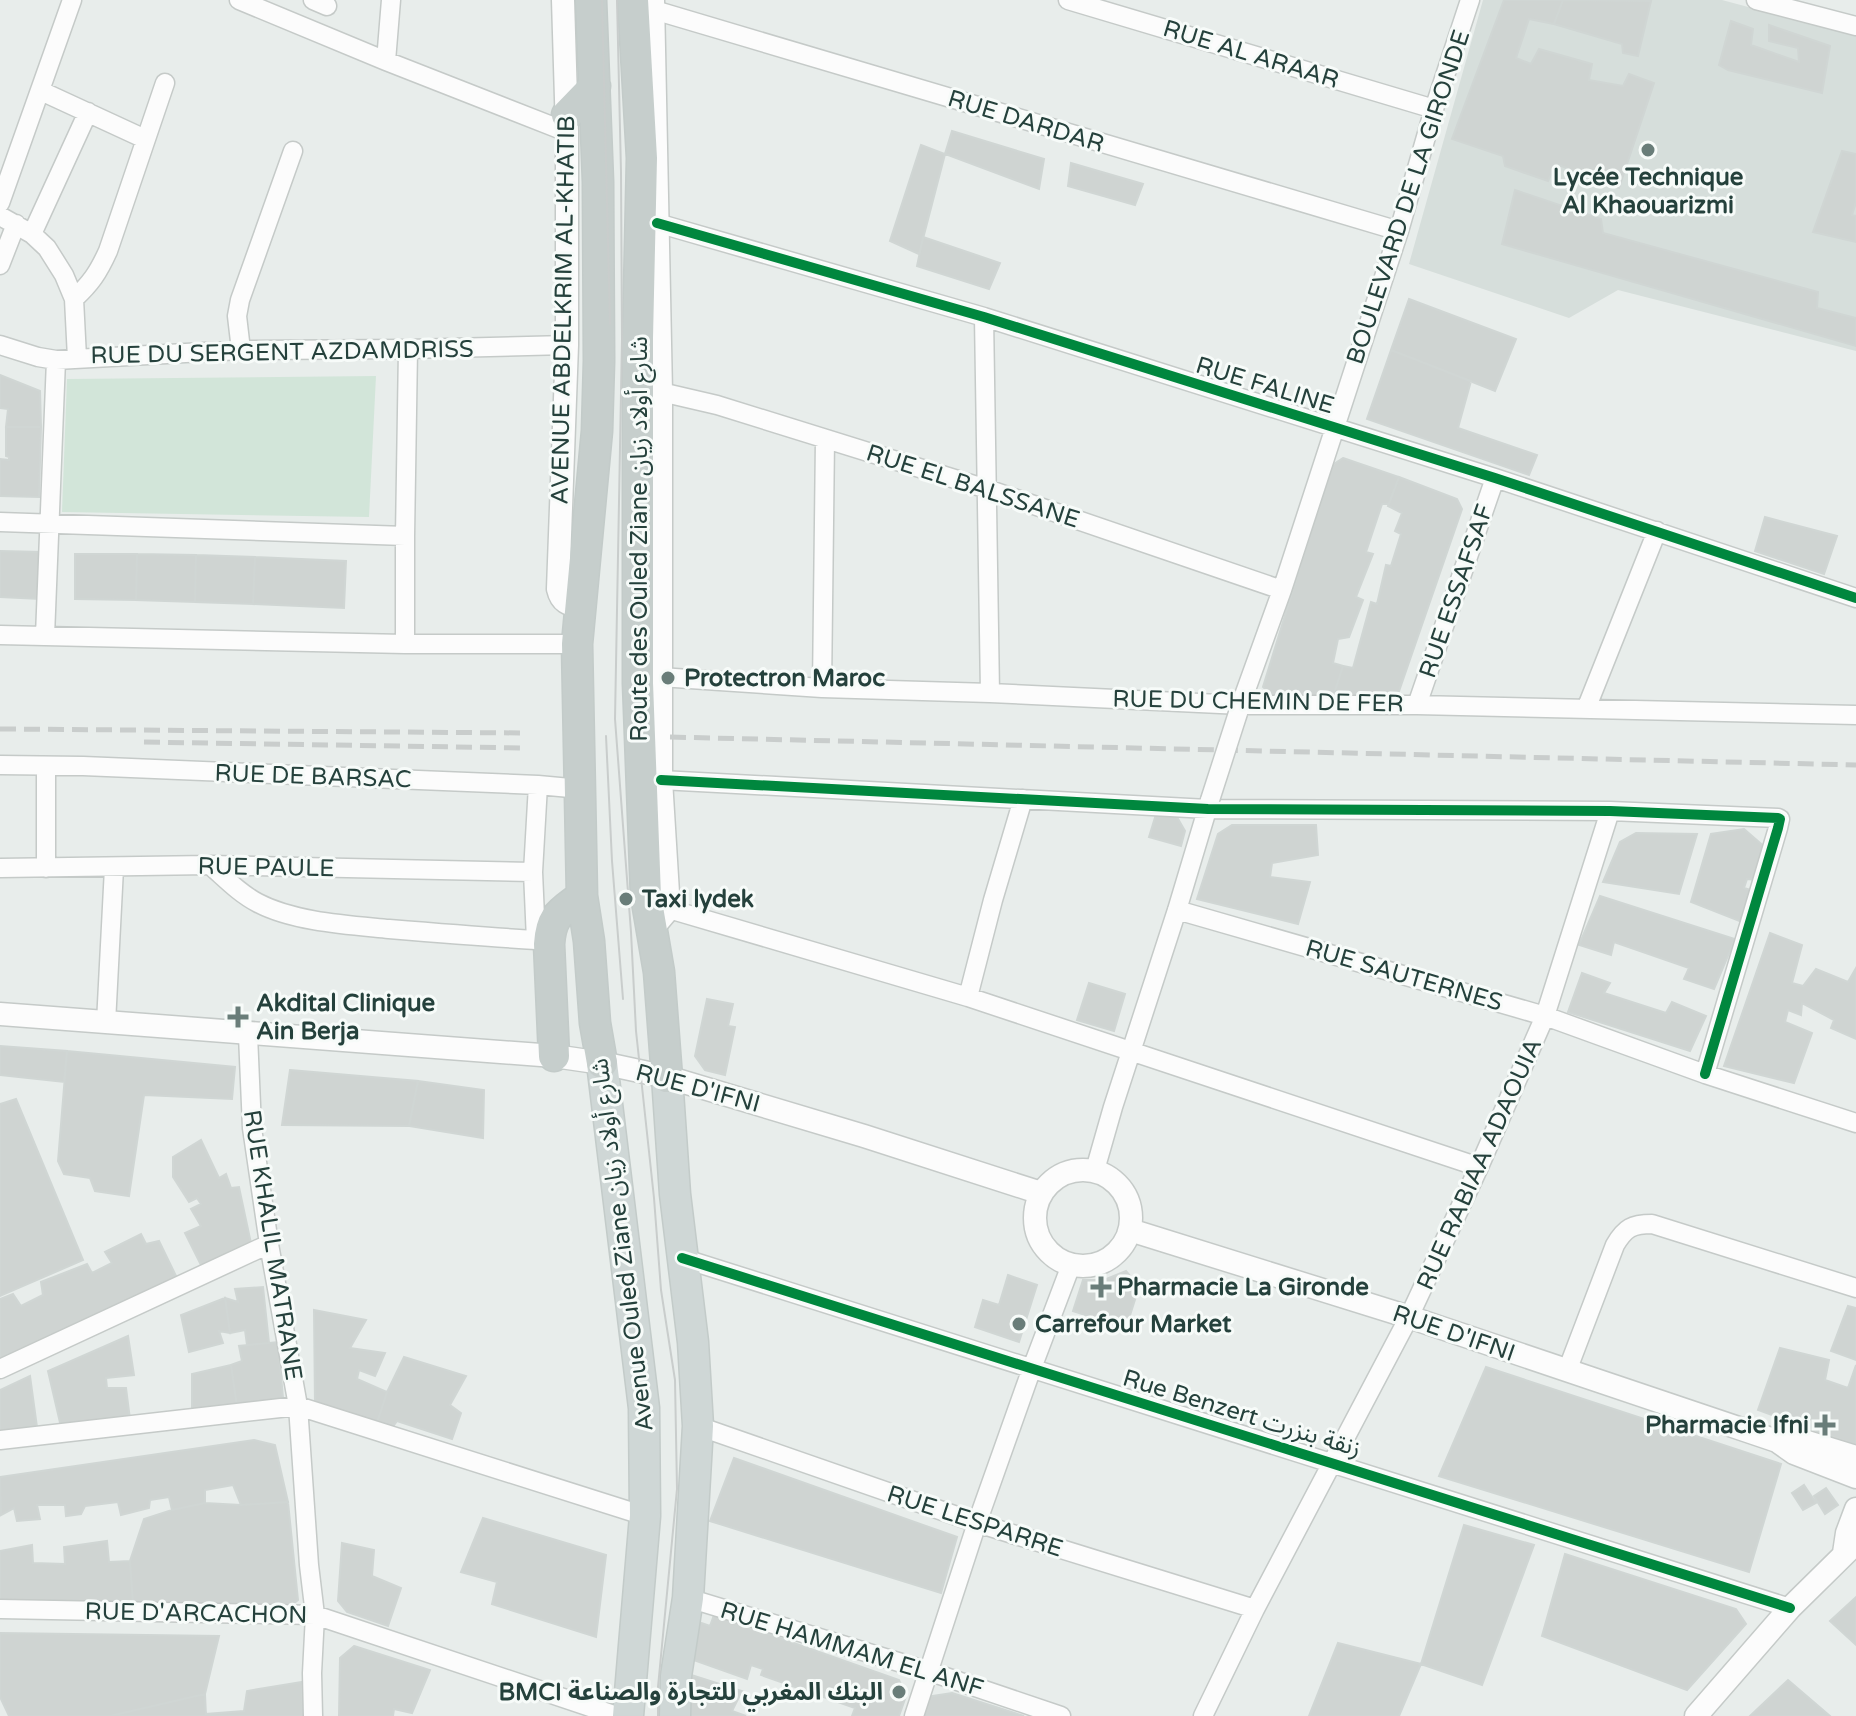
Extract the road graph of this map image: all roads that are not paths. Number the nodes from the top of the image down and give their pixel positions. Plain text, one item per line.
1 (72, 0) edge
2 (239, 0) edge
3 (391, 0) edge
4 (563, 0) edge
5 (591, 0) edge
6 (1068, 0) edge
7 (1470, 0) edge
8 (1756, 0) edge
9 (647, 3) edge
10 (1856, 26) edge
11 (386, 61) junction
12 (165, 83) dead end
13 (595, 86) junction
14 (41, 91) junction
15 (1434, 109) junction
16 (88, 112) junction
17 (567, 124) junction
18 (145, 139) junction
19 (649, 146) junction
20 (293, 151) dead end
21 (0, 203) edge
22 (8, 220) edge
23 (657, 223) junction
24 (1399, 231) junction
25 (32, 234) junction
26 (0, 265) edge
27 (74, 299) junction
28 (984, 317) junction
29 (0, 345) edge
30 (567, 345) junction
31 (408, 349) junction
32 (241, 350) junction
33 (77, 358) junction
34 (56, 360) junction
35 (661, 392) junction
36 (1334, 428) junction
37 (825, 439) junction
38 (1495, 478) junction
39 (987, 489) junction
40 (0, 522) edge
41 (50, 524) junction
42 (1657, 531) junction
43 (405, 536) junction
44 (1282, 590) junction
45 (1856, 598) edge
46 (580, 606) junction
47 (637, 627) junction
48 (0, 635) edge
49 (45, 636) junction
50 (405, 644) junction
51 (577, 644) junction
52 (660, 677) junction
53 (822, 688) junction
54 (990, 693) junction
55 (1417, 705) junction
56 (1240, 709) junction
57 (1586, 709) junction
58 (1856, 715) edge
59 (0, 765) edge
60 (46, 766) junction
61 (661, 780) junction
62 (538, 785) junction
63 (581, 789) junction
64 (1023, 799) junction
65 (1209, 805) junction
66 (1610, 811) junction
67 (210, 865) junction
68 (0, 868) edge
69 (46, 868) junction
70 (114, 868) junction
71 (533, 872) junction
72 (582, 896) junction
73 (1177, 910) junction
74 (660, 919) junction
75 (543, 942) junction
76 (590, 966) joint
77 (968, 997) junction
78 (0, 1014) edge
79 (1545, 1016) junction
80 (106, 1023) junction
81 (248, 1035) junction
82 (1131, 1050) junction
83 (554, 1056) junction
84 (602, 1063) junction
85 (1705, 1074) junction
86 (667, 1077) junction
87 (1856, 1123) edge
88 (1479, 1167) junction
89 (1095, 1170) junction
90 (1041, 1193) junction
91 (1130, 1230) junction
92 (269, 1244) junction
93 (682, 1258) junction
94 (1071, 1265) junction
95 (1856, 1288) edge
96 (1409, 1317) junction
97 (1032, 1368) junction
98 (0, 1369) edge
99 (1567, 1371) junction
100 (298, 1406) junction
101 (698, 1426) junction
102 (0, 1440) edge
103 (1777, 1441) junction
104 (1856, 1457) edge
105 (1334, 1463) junction
106 (1856, 1477) edge
107 (1856, 1509) edge
108 (645, 1516) junction
109 (977, 1523) junction
110 (1850, 1548) edge
111 (688, 1598) junction
112 (1790, 1608) junction
113 (0, 1609) edge
114 (1255, 1609) junction
115 (315, 1615) junction
116 (928, 1671) junction
117 (313, 1716) edge
118 (617, 1716) edge
119 (628, 1716) edge
120 (675, 1716) edge
121 (914, 1716) edge
122 (1061, 1716) edge
123 (1203, 1716) edge
124 (1696, 1716) edge

1 - 14 street
2 - 11 street
3 - 11 street
4 - 17 street, AVENUE ABDELKRIM AL-KHATIB
5 - 13 highway, Route des Ouled Ziane شارع أولاد زيان
6 - 15 street, RUE AL ARAAR
7 - 15 street, BOULEVARD DE LA GIRONDE
8 - 10 street
9 - 19 highway, Route des Ouled Ziane شارع أولاد زيان
9 - 24 street, RUE DARDAR
11 - 17 street
12 - 18 street
13 - 17 highway
13 - 46 highway, Route des Ouled Ziane شارع أولاد زيان
14 - 16 street
14 - 21 street
15 - 24 street, BOULEVARD DE LA GIRONDE
16 - 18 street
16 - 25 street
17 - 30 street, AVENUE ABDELKRIM AL-KHATIB
18 - 27 street
19 - 23 street
19 - 47 highway, Route des Ouled Ziane شارع أولاد زيان
20 - 32 street
22 - 25 street
22 - 26 street
23 - 28 street, RUE FALINE
23 - 35 street
24 - 36 street, BOULEVARD DE LA GIRONDE
25 - 27 street
27 - 33 street
28 - 36 street, RUE FALINE
28 - 39 street
29 - 34 street, RUE DU SERGENT AZDAMDRISS
30 - 31 street, RUE DU SERGENT AZDAMDRISS
30 - 46 street, AVENUE ABDELKRIM AL-KHATIB
31 - 32 street, RUE DU SERGENT AZDAMDRISS
31 - 43 street
32 - 33 street, RUE DU SERGENT AZDAMDRISS
33 - 34 street, RUE DU SERGENT AZDAMDRISS
34 - 41 street
35 - 37 street, RUE EL BALSSANE
35 - 52 street
36 - 38 street, RUE FALINE
36 - 44 street, BOULEVARD DE LA GIRONDE
37 - 39 street, RUE EL BALSSANE
37 - 53 street
38 - 42 street, RUE FALINE
38 - 55 street, RUE ESSAFSAF
39 - 44 street, RUE EL BALSSANE
39 - 54 street
40 - 41 street
41 - 43 street
41 - 49 street
42 - 45 street, RUE FALINE
42 - 57 street
43 - 50 street
44 - 56 street, BOULEVARD DE LA GIRONDE
46 - 51 highway, Route des Ouled Ziane شارع أولاد زيان
47 - 52 highway
47 - 74 highway, Route des Ouled Ziane شارع أولاد زيان
48 - 49 street
49 - 50 street
50 - 51 street
51 - 63 highway, Route des Ouled Ziane شارع أولاد زيان
52 - 53 street, RUE DU CHEMIN DE FER
52 - 61 street
53 - 54 street, RUE DU CHEMIN DE FER
54 - 56 street, RUE DU CHEMIN DE FER
55 - 56 street, RUE DU CHEMIN DE FER
55 - 57 street, RUE DU CHEMIN DE FER
56 - 65 street, BOULEVARD DE LA GIRONDE, bridge
57 - 58 street, RUE DU CHEMIN DE FER
59 - 60 street, RUE DE BARSAC
60 - 62 street, RUE DE BARSAC
60 - 69 street
61 - 64 street
61 - 74 street
62 - 63 street, RUE DE BARSAC
62 - 71 street
63 - 72 highway, Route des Ouled Ziane شارع أولاد زيان
64 - 65 street
64 - 77 street
65 - 66 street
65 - 73 street
66 - 79 street, RUE RABIAA ADAOUIA
66 - 85 street
67 - 70 street, RUE PAULE
67 - 71 street, RUE PAULE
67 - 75 street
68 - 69 street, RUE PAULE
69 - 70 street, RUE PAULE
70 - 80 street
71 - 75 street
72 - 75 highway
72 - 76 highway, Route des Ouled Ziane شارع أولاد زيان
73 - 79 street, RUE SAUTERNES
73 - 82 street
74 - 77 street
74 - 86 highway, Route des Ouled Ziane شارع أولاد زيان
75 - 83 highway
76 - 84 highway, Avenue Ouled Ziane شارع أولاد زيان
77 - 82 street
78 - 80 street, RUE D'IFNI
79 - 85 street, RUE SAUTERNES
79 - 88 street, RUE RABIAA ADAOUIA
80 - 81 street, RUE D'IFNI
81 - 83 street, RUE D'IFNI
81 - 92 street, RUE KHALIL MATRANE
82 - 88 street
82 - 89 street
83 - 84 street, RUE D'IFNI
84 - 86 street, RUE D'IFNI
84 - 108 main road, Avenue Ouled Ziane شارع أولاد زيان
85 - 87 street, RUE SAUTERNES
86 - 90 street, RUE D'IFNI
86 - 93 main road
88 - 96 street, RUE RABIAA ADAOUIA
89 - 90 street
89 - 91 street
90 - 94 street
91 - 94 street
91 - 96 street, RUE D'IFNI
92 - 98 street
92 - 100 street, RUE KHALIL MATRANE
93 - 97 street, Rue Benzert زنقة بنزرت
93 - 101 main road
94 - 97 street
95 - 99 street
96 - 99 street, RUE D'IFNI
96 - 105 street, RUE RABIAA ADAOUIA
97 - 105 street, Rue Benzert زنقة بنزرت
97 - 109 street
99 - 103 street, RUE D'IFNI
100 - 102 street
100 - 108 street
100 - 115 street, RUE KHALIL MATRANE
101 - 109 street, RUE LESPARRE
101 - 111 main road
103 - 104 street, RUE D'IFNI
103 - 106 street, RUE D'IFNI
105 - 112 street, Rue Benzert زنقة بنزرت
105 - 114 street, RUE RABIAA ADAOUIA
107 - 110 street
108 - 119 main road, Avenue Ouled Ziane شارع أولاد زيان
109 - 114 street, RUE LESPARRE
109 - 116 street
110 - 112 street
111 - 116 street, RUE HAMMAM EL ANF
111 - 120 main road
112 - 124 street
113 - 115 street, RUE D'ARCACHON
114 - 123 street, RUE RABIAA ADAOUIA
115 - 117 street, RUE KHALIL MATRANE
115 - 118 street, RUE D'ARCACHON
116 - 121 street
116 - 122 street, RUE HAMMAM EL ANF

